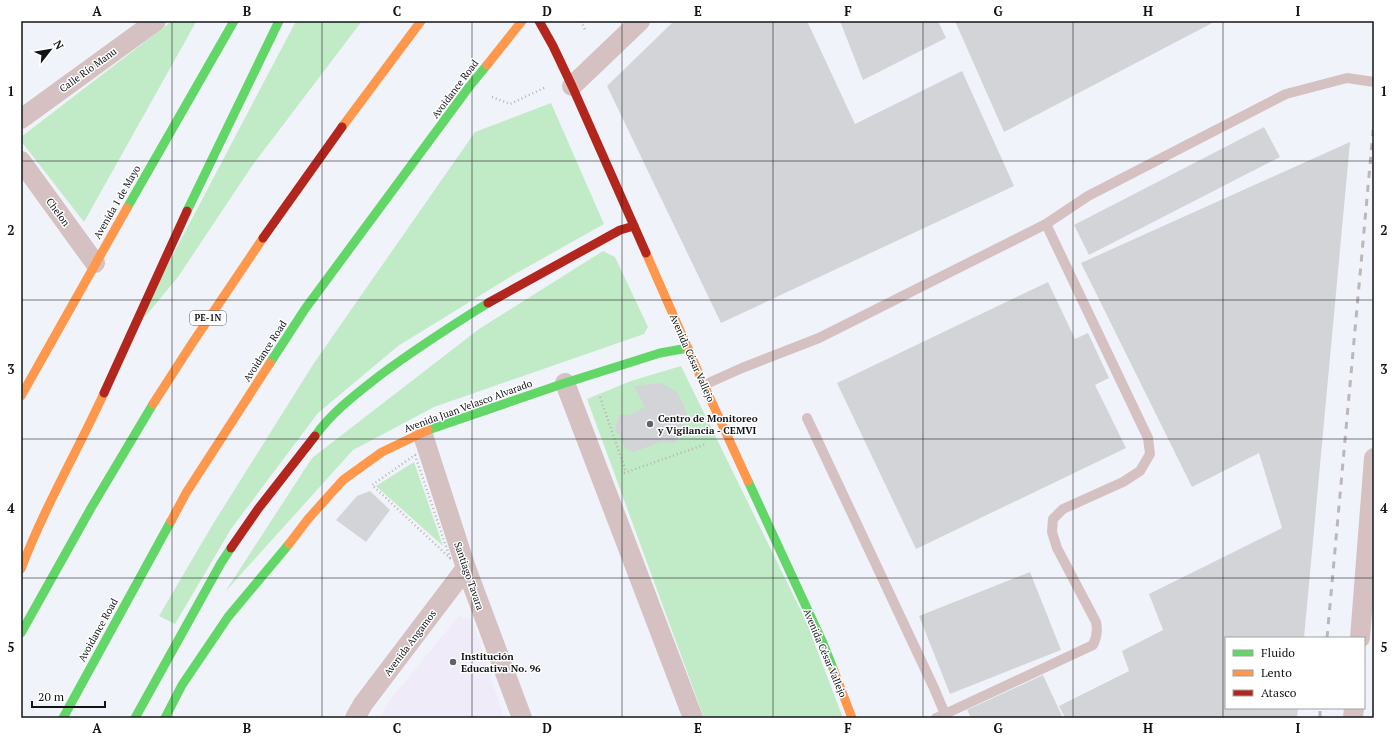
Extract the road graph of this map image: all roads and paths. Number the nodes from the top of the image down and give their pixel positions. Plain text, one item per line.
1 (156, 21) edge
2 (234, 21) edge
3 (279, 21) edge
4 (421, 21) edge
5 (522, 21) edge
6 (539, 21) edge
7 (581, 21) edge
8 (640, 21) edge
9 (586, 32) dead end
10 (1374, 82) edge
11 (548, 86) dead end
12 (572, 86) junction
13 (470, 87) junction
14 (21, 118) edge
15 (21, 160) edge
16 (1046, 224) junction
17 (634, 226) junction
18 (94, 263) junction
19 (688, 348) junction
20 (565, 383) junction
21 (704, 385) junction
22 (21, 394) edge
23 (599, 394) dead end
24 (806, 418) dead end
25 (422, 432) junction
26 (707, 444) dead end
27 (1374, 458) edge
28 (626, 472) junction
29 (619, 475) dead end
30 (372, 485) dead end
31 (458, 563) junction
32 (21, 570) edge
33 (21, 633) edge
34 (1360, 637) edge
35 (362, 714) edge
36 (940, 716) edge
37 (63, 718) edge
38 (135, 718) edge
39 (165, 718) edge
40 (522, 718) edge
41 (693, 718) edge
42 (852, 718) edge

1 - 14 street, Calle Río Manu
2 - 18 main road, Avenida 1 de Mayo
3 - 32 main road
4 - 33 main road, PE-1N
5 - 13 main road, Avoidance Road
6 - 12 main road, Avenida César Vallejo
7 - 9 path
8 - 12 street
10 - 16 lane
11 - 13 path
12 - 17 main road, Avenida César Vallejo
13 - 37 main road, Avoidance Road
15 - 18 street, Chelon
16 - 21 lane
16 - 36 lane
17 - 19 main road, Avenida César Vallejo
17 - 38 main road
18 - 22 main road, Avenida 1 de Mayo
19 - 20 main road, Avenida Juan Velasco Alvarado
19 - 21 main road, Avenida César Vallejo
20 - 25 main road, Avenida Juan Velasco Alvarado
20 - 41 street
21 - 42 main road, Avenida César Vallejo
23 - 28 path
24 - 36 lane
25 - 31 street, Santiago Tavara
25 - 39 main road, Avenida Juan Velasco Alvarado
26 - 28 path
27 - 34 street
28 - 29 path
30 - 31 path
31 - 35 street, Avenida Angamos
31 - 40 street, Santiago Tavara

